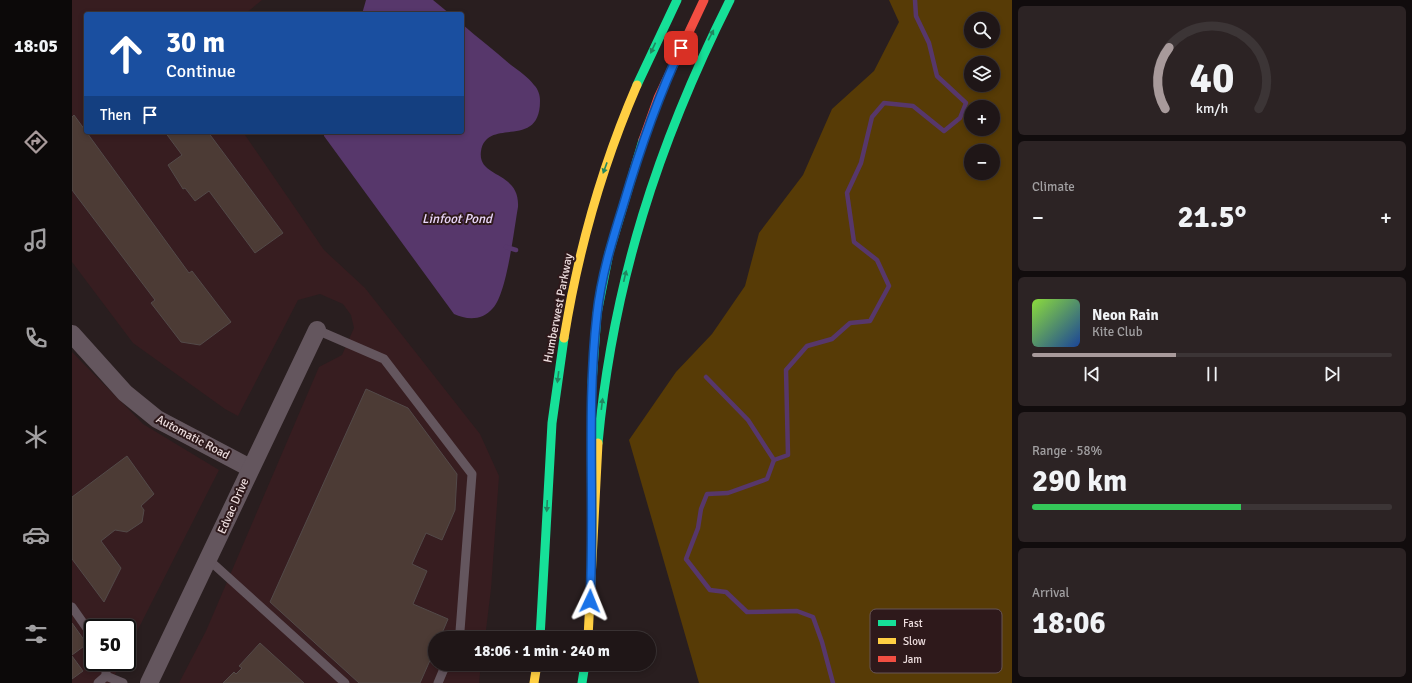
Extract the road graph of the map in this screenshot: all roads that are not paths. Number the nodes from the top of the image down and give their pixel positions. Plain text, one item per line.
1 (677, 0) edge
2 (704, 0) edge
3 (730, 0) edge
4 (317, 330) joint
5 (72, 334) edge
6 (592, 391) dead end
7 (592, 414) dead end
8 (250, 468) junction
9 (593, 538) junction
10 (209, 560) junction
11 (72, 608) edge
12 (84, 624) edge
13 (460, 631) edge
14 (540, 631) edge
15 (588, 631) edge
16 (106, 671) edge
17 (443, 671) edge
18 (535, 671) edge
19 (584, 671) edge
20 (106, 676) junction
21 (98, 683) edge
22 (123, 683) edge
23 (149, 683) edge
24 (345, 683) edge
25 (438, 683) edge
26 (534, 683) edge
27 (582, 683) edge

1 -> 14 main road, Humberwest Parkway
2 - 6 main road
9 -> 3 main road
4 - 8 street, Edvac Drive
4 - 13 lane
5 - 8 street, Automatic Road
7 - 9 main road
8 - 10 street, Edvac Drive
9 - 15 main road
10 - 23 street, Edvac Drive
10 - 24 lane
11 - 12 lane
16 - 20 lane
17 - 25 lane
18 - 26 main road
19 - 27 main road
20 - 21 lane
20 - 22 lane

